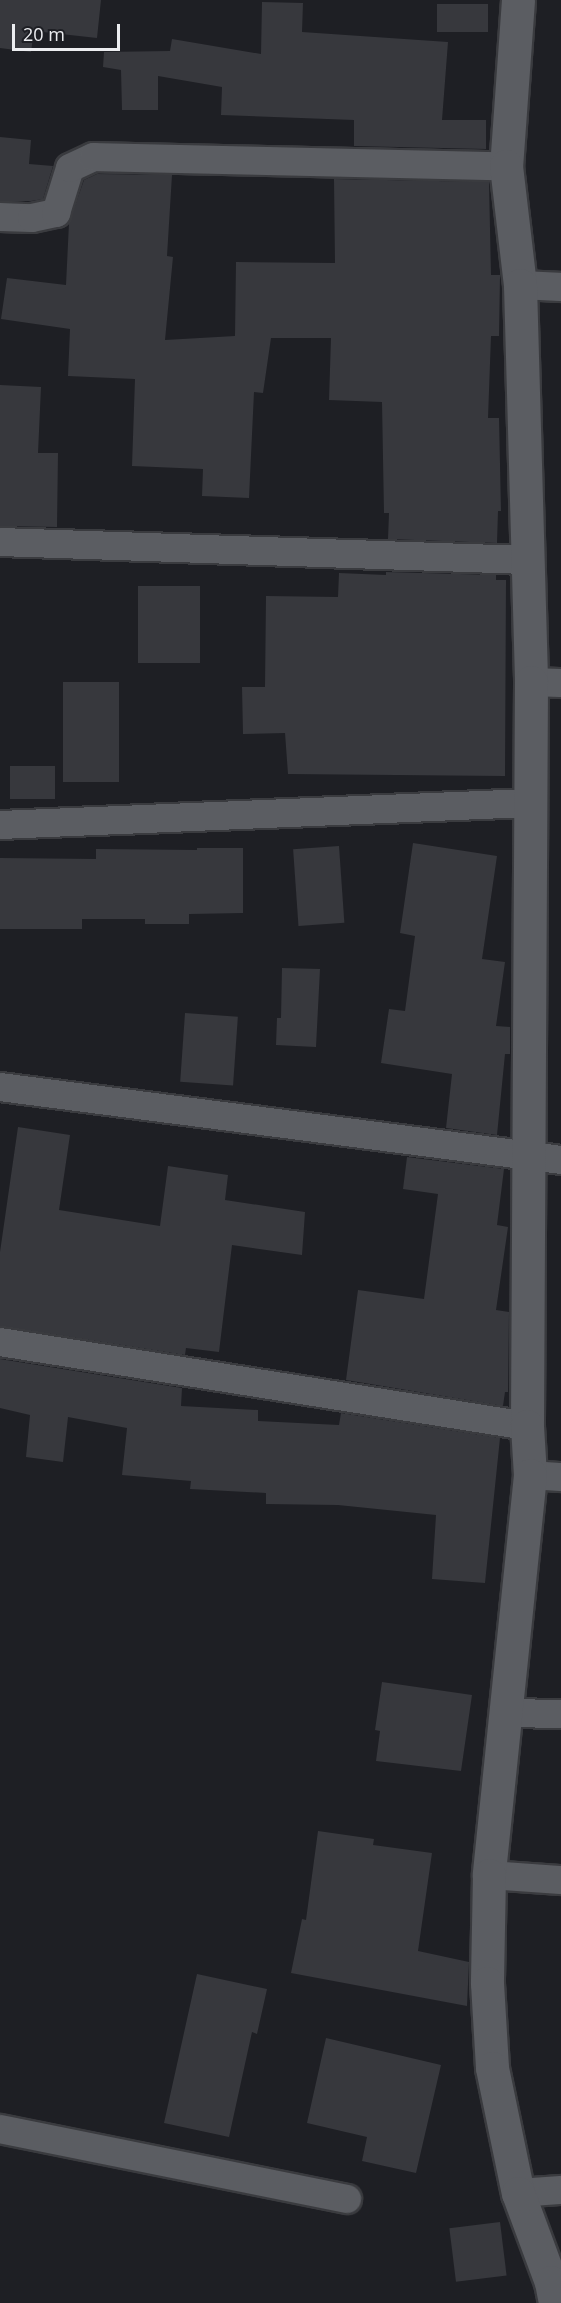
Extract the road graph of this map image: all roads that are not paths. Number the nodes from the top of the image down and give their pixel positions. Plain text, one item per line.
1 (518, 0) edge
2 (506, 166) junction
3 (0, 217) edge
4 (520, 285) junction
5 (561, 287) edge
6 (0, 542) edge
7 (526, 560) junction
8 (546, 683) edge
9 (529, 804) junction
10 (0, 825) edge
11 (0, 1087) edge
12 (528, 1157) junction
13 (561, 1160) edge
14 (0, 1342) edge
15 (527, 1426) junction
16 (545, 1476) edge
17 (506, 1713) junction
18 (561, 1714) edge
19 (489, 1875) junction
20 (561, 1880) edge
21 (0, 2129) edge
22 (561, 2190) edge
23 (518, 2193) junction
24 (347, 2199) dead end
25 (555, 2303) edge

1 - 2 street
2 - 3 street
2 - 4 street
4 - 5 street
4 - 7 street
6 - 7 street
7 - 8 street
8 - 9 street
9 - 10 street
9 - 12 street
11 - 12 street
12 - 13 street
12 - 15 street
14 - 15 street
15 - 16 street
16 - 17 street
17 - 18 street
17 - 19 street
19 - 20 street
19 - 23 street
21 - 24 street
22 - 23 street
23 - 25 street

